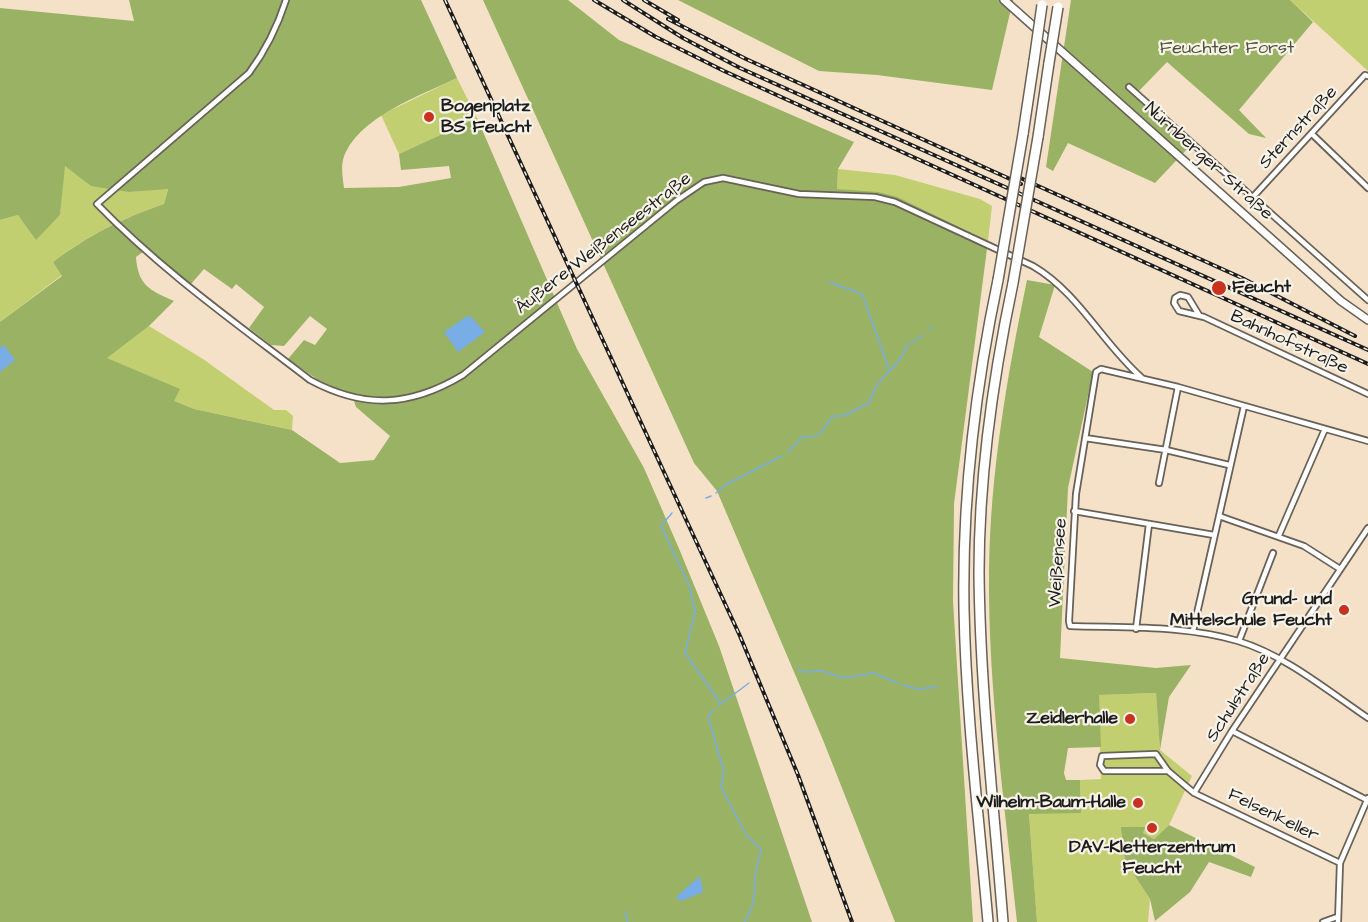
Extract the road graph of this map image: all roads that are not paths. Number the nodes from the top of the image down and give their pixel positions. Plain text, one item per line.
1 (286, 0) edge
2 (1005, 0) edge
3 (1043, 2) edge
4 (1058, 4) edge
5 (1366, 76) edge
6 (1129, 87) dead end
7 (1312, 134) junction
8 (1368, 188) edge
9 (1252, 198) junction
10 (1368, 300) edge
11 (1199, 315) junction
12 (1368, 320) edge
13 (1142, 378) junction
14 (1178, 387) junction
15 (1368, 394) edge
16 (1244, 406) junction
17 (1325, 429) junction
18 (1085, 438) junction
19 (1368, 441) edge
20 (1166, 450) junction
21 (1229, 465) junction
22 (1159, 483) dead end
23 (1074, 511) junction
24 (1219, 516) junction
25 (1149, 524) junction
26 (1368, 528) edge
27 (1214, 535) junction
28 (1279, 535) junction
29 (1273, 553) dead end
30 (1340, 569) junction
31 (1136, 629) junction
32 (1193, 631) junction
33 (1239, 641) junction
34 (1279, 660) junction
35 (1368, 718) edge
36 (1232, 731) junction
37 (1168, 771) junction
38 (1194, 793) junction
39 (1367, 799) edge
40 (1340, 863) junction
41 (1337, 920) edge
42 (988, 922) edge
43 (1003, 922) edge
44 (1323, 922) edge

1 - 13 street, Äußere Weißenseestraße
2 - 12 main road, Nürnberger Straße
3 - 42 highway, bridge
4 - 43 highway, bridge
5 - 7 street, Sternstraße
6 - 9 street
7 - 8 street
7 - 9 street, Sternstraße
9 - 10 street
11 - 11 street, Bahnhofstraße
11 - 15 street, Bahnhofstraße
13 - 14 street
13 - 18 street
14 - 16 street
14 - 20 street
16 - 17 street
16 - 21 street
17 - 19 street
17 - 28 street
18 - 20 street
18 - 23 street
20 - 21 street
20 - 22 street
21 - 24 street
23 - 25 street, Weißensee
23 - 31 street, Weißensee
24 - 27 street
24 - 28 street
25 - 27 street, Weißensee
25 - 31 street
26 - 30 street, Schulstraße
27 - 32 street
28 - 30 street
29 - 33 street
30 - 34 street, Schulstraße
31 - 32 street, Weißensee
32 - 33 street, Weißensee
33 - 34 street, Weißensee
34 - 35 street, Weißensee
34 - 36 street, Schulstraße
36 - 38 street, Schulstraße
36 - 39 street
37 - 37 street, Felsenkeller
37 - 38 street, Felsenkeller
38 - 40 street, Felsenkeller
39 - 40 street
40 - 41 street
41 - 44 street

